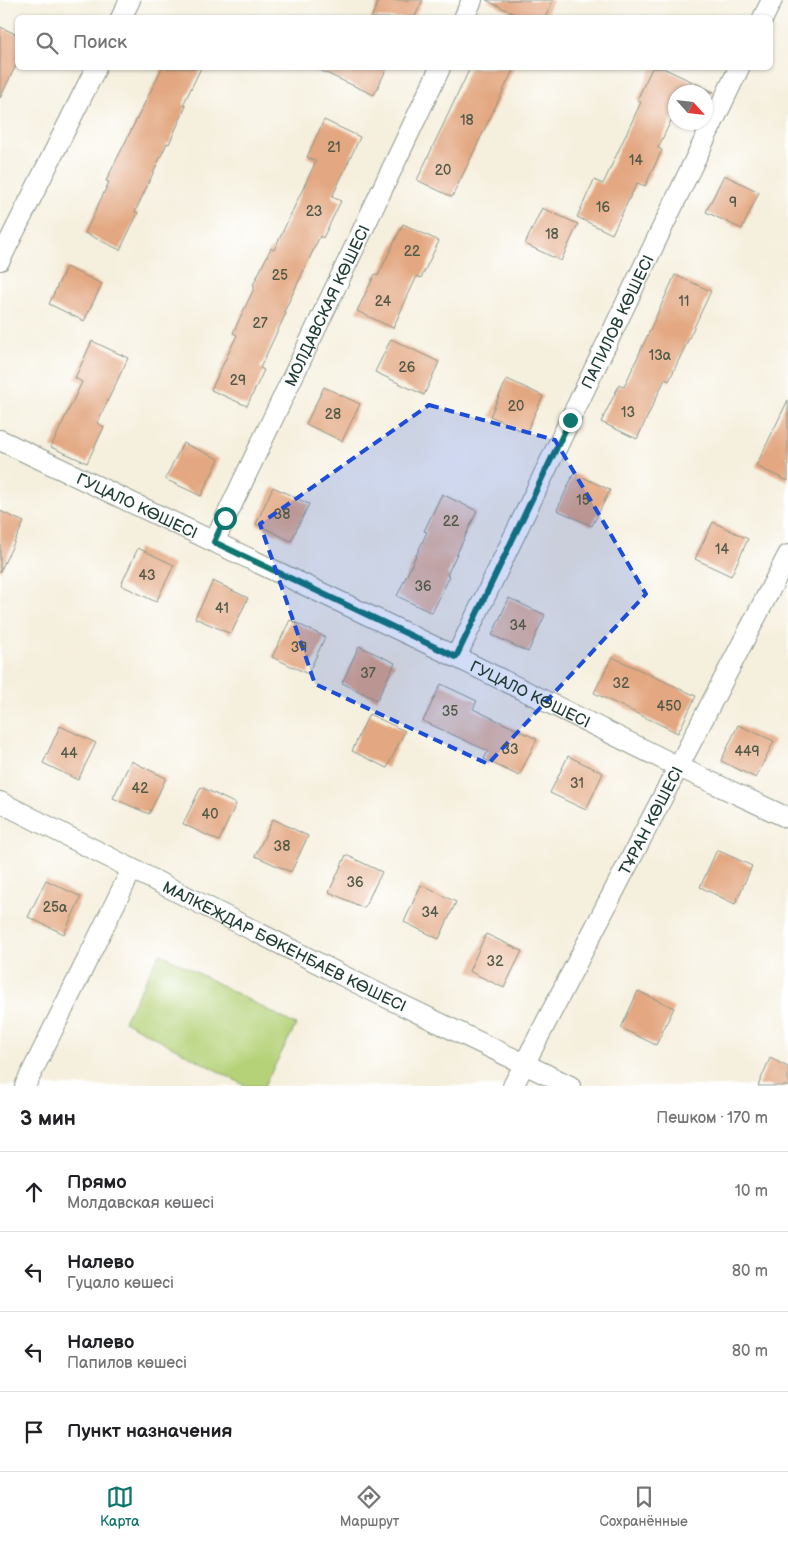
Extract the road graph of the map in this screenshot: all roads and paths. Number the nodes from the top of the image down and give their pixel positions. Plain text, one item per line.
1 (130, 0) edge
2 (472, 0) edge
3 (772, 0) edge
4 (122, 15) edge
5 (465, 15) edge
6 (764, 15) edge
7 (95, 70) edge
8 (439, 70) edge
9 (738, 70) edge
10 (0, 260) edge
11 (0, 440) edge
12 (214, 542) junction
13 (788, 555) edge
14 (456, 657) junction
15 (680, 767) junction
16 (0, 802) edge
17 (788, 818) edge
18 (132, 869) junction
19 (524, 1064) junction
20 (25, 1086) edge
21 (513, 1086) edge
22 (570, 1086) edge

1 - 4 street
2 - 5 street
3 - 6 street
7 - 10 street
8 - 12 street, МОЛДАВСКАЯ КӨШЕСІ
9 - 14 street, ПАПИЛОВ КӨШЕСІ
11 - 12 street, ГУЦАЛО КӨШЕСІ
12 - 14 street, ГУЦАЛО КӨШЕСІ
13 - 15 street, ТҰРАН КӨШЕСІ
14 - 15 street, ГУЦАЛО КӨШЕСІ
15 - 17 street, ГУЦАЛО КӨШЕСІ
15 - 19 street, ТҰРАН КӨШЕСІ
16 - 18 street, МАЛКЕЖДАР БӨКЕНБАЕВ КӨШЕСІ
18 - 19 street, МАЛКЕЖДАР БӨКЕНБАЕВ КӨШЕСІ
18 - 20 street
19 - 21 street, ТҰРАН КӨШЕСІ
19 - 22 street, МАЛКЕЖДАР БӨКЕНБАЕВ КӨШЕСІ

